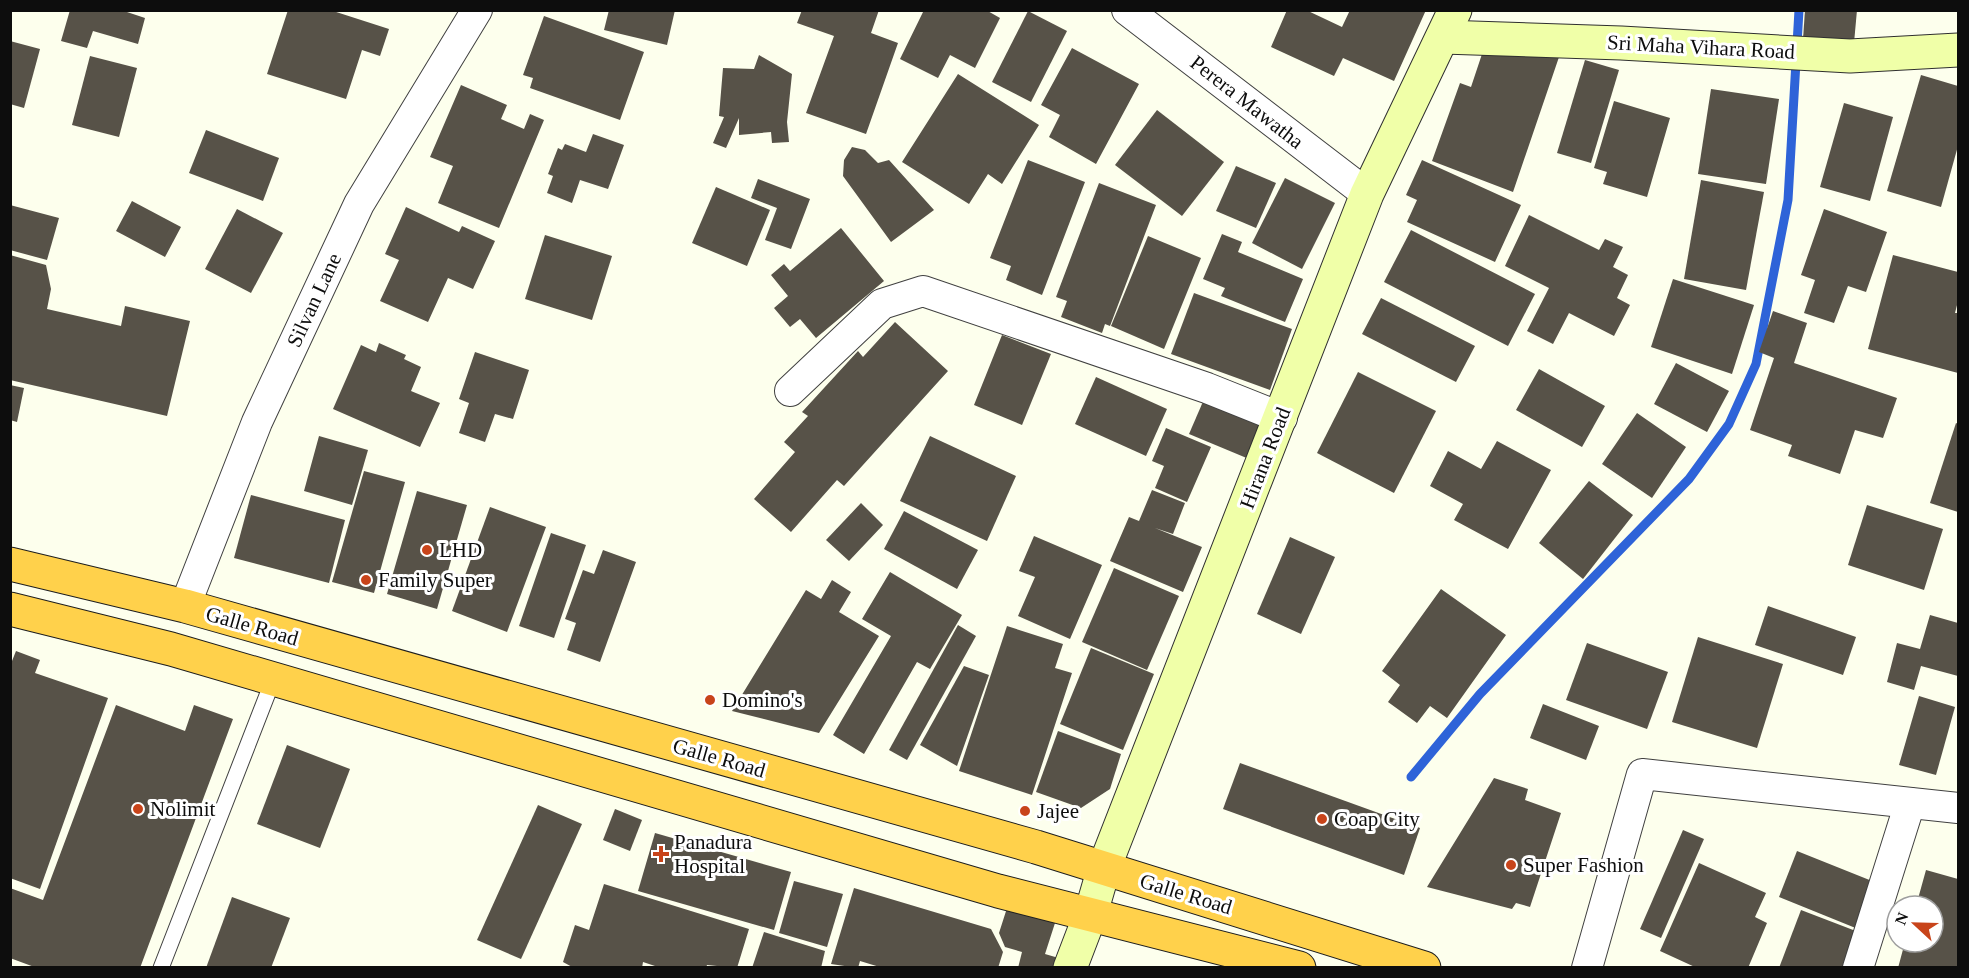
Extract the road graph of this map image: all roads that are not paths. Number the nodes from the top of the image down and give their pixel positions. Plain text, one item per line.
1 (477, 10) edge
2 (1127, 10) edge
3 (1449, 23) edge
4 (1959, 50) edge
5 (1367, 194) junction
6 (790, 392) dead end
7 (1281, 418) junction
8 (10, 564) edge
9 (185, 606) junction
10 (10, 609) edge
11 (171, 649) junction
12 (273, 680) junction
13 (1910, 803) junction
14 (1959, 808) edge
15 (1104, 868) junction
16 (1091, 913) junction
17 (1278, 922) junction
18 (1267, 958) junction
19 (161, 968) edge
20 (1070, 968) edge
21 (1299, 968) edge
22 (1424, 968) edge
23 (1587, 968) edge
24 (1858, 968) edge

1 - 9 street, Silvan Lane
2 - 5 street, Perera Mawatha
3 - 4 street, Sri Maha Vihara Road
3 - 5 street, Hirana Road
5 - 7 street, Hirana Road
6 - 7 street
7 - 15 street, Hirana Road
8 - 9 highway, Galle Road
9 - 11 highway
9 - 15 highway, Galle Road
10 - 11 highway, Galle Road
11 - 12 highway, Galle Road
12 - 16 highway, Galle Road
12 - 19 lane
13 - 14 street
13 - 23 street
13 - 24 street
15 - 16 street, Hirana Road
15 - 17 highway, Galle Road
16 - 18 highway, Galle Road
16 - 20 street, Hirana Road
17 - 18 highway
17 - 22 highway, Galle Road
18 - 21 highway, Galle Road

